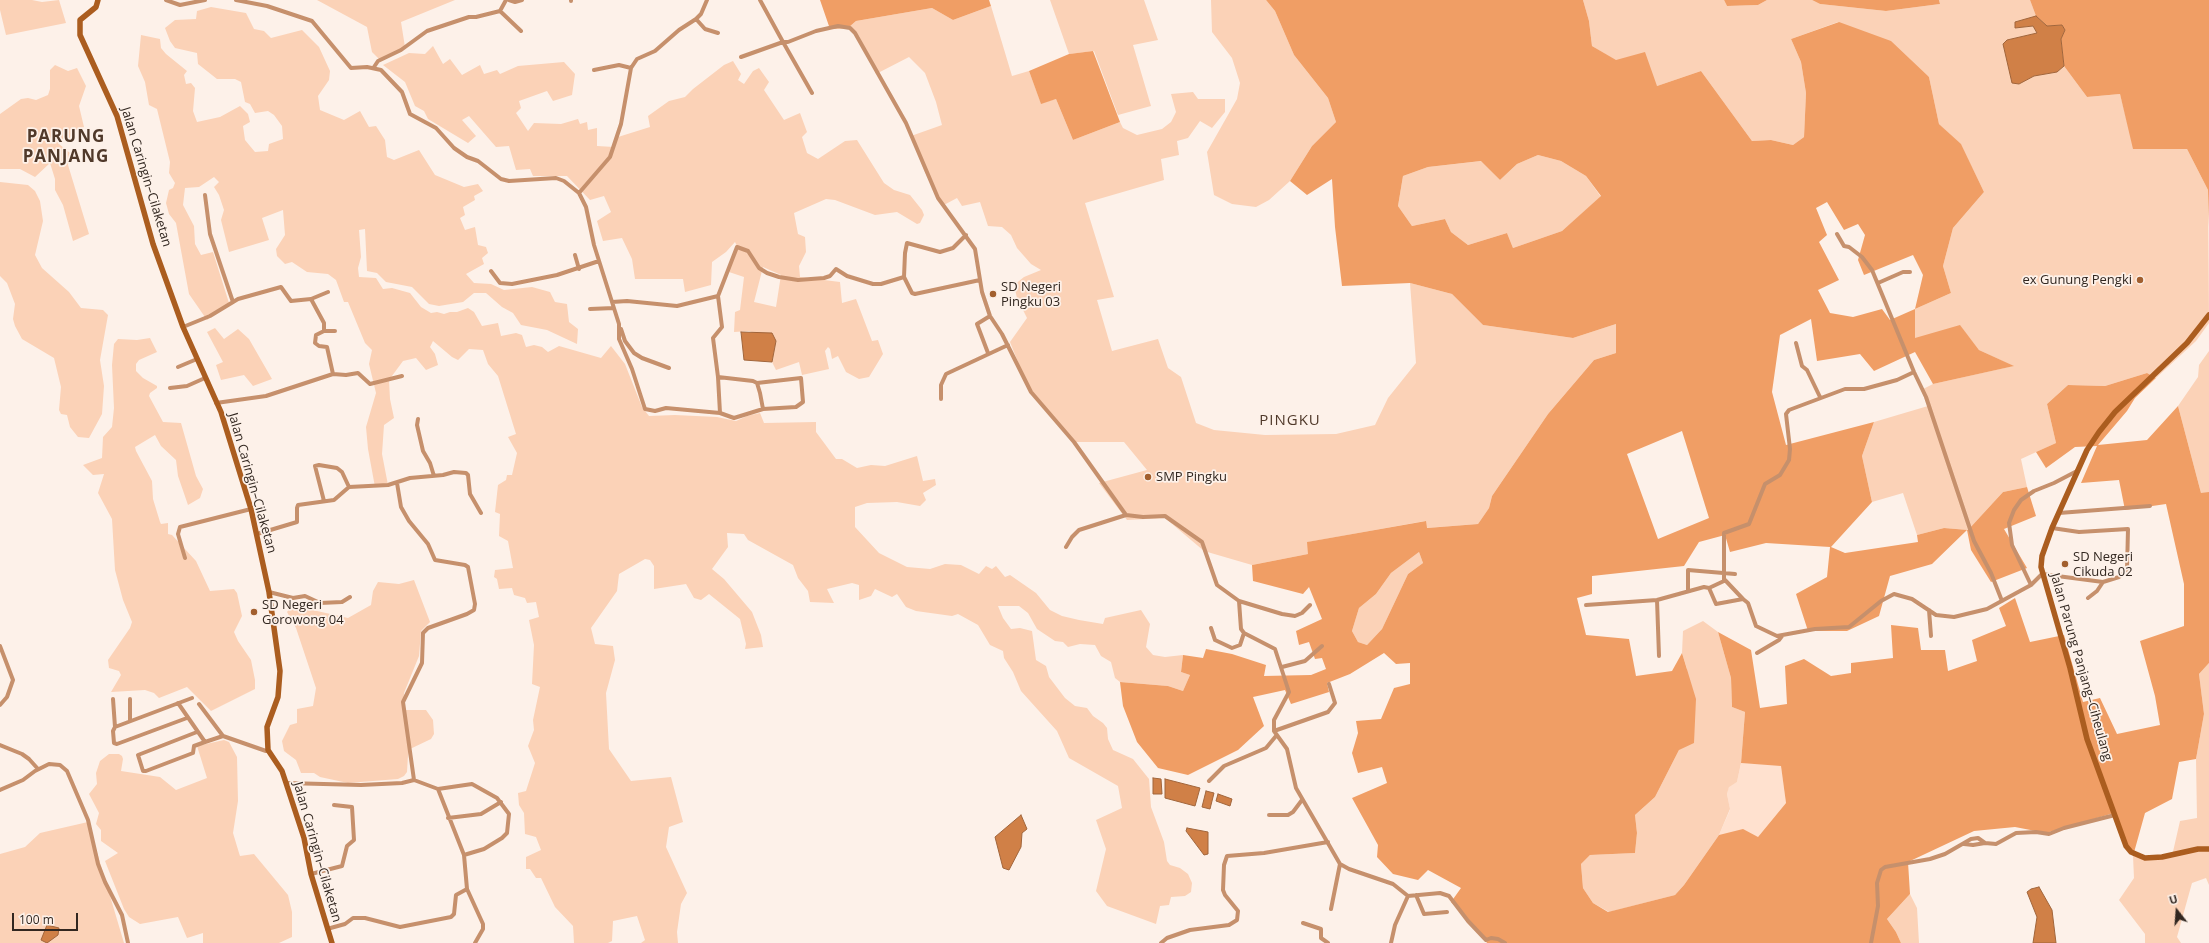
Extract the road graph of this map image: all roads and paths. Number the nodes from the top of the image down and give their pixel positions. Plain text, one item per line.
1 (98, 0) edge
2 (166, 0) edge
3 (205, 0) edge
4 (236, 0) edge
5 (508, 0) edge
6 (522, 0) edge
7 (707, 0) edge
8 (760, 0) edge
9 (500, 11) junction
10 (696, 20) junction
11 (521, 31) dead end
12 (718, 33) dead end
13 (783, 42) junction
14 (742, 58) dead end
15 (374, 67) junction
16 (631, 68) junction
17 (594, 70) dead end
18 (812, 93) dead end
19 (579, 193) junction
20 (205, 195) dead end
21 (1837, 234) dead end
22 (966, 235) junction
23 (575, 255) dead end
24 (599, 261) junction
25 (578, 269) junction
26 (491, 271) dead end
27 (1910, 272) dead end
28 (904, 277) junction
29 (980, 280) junction
30 (1878, 283) junction
31 (328, 292) dead end
32 (718, 296) junction
33 (311, 299) junction
34 (233, 302) junction
35 (612, 302) junction
36 (614, 308) junction
37 (590, 309) dead end
38 (2209, 315) edge
39 (990, 316) junction
40 (619, 324) junction
41 (183, 327) junction
42 (335, 331) dead end
43 (324, 332) junction
44 (1796, 343) dead end
45 (1008, 345) junction
46 (988, 353) junction
47 (197, 359) junction
48 (178, 367) dead end
49 (669, 368) dead end
50 (1914, 372) junction
51 (333, 374) junction
52 (402, 376) dead end
53 (718, 377) junction
54 (205, 378) junction
55 (757, 383) junction
56 (170, 388) dead end
57 (1820, 397) junction
58 (941, 399) dead end
59 (215, 403) junction
60 (763, 409) junction
61 (720, 413) junction
62 (418, 419) dead end
63 (2079, 470) junction
64 (434, 476) junction
65 (397, 483) junction
66 (349, 487) junction
67 (324, 502) junction
68 (2150, 506) dead end
69 (251, 509) junction
70 (481, 513) dead end
71 (2059, 513) junction
72 (1126, 515) junction
73 (2052, 528) junction
74 (257, 534) junction
75 (1066, 547) dead end
76 (185, 558) dead end
77 (1725, 573) junction
78 (1735, 574) dead end
79 (2042, 574) junction
80 (1725, 580) junction
81 (2103, 582) junction
82 (2031, 584) junction
83 (1709, 588) junction
84 (1688, 591) junction
85 (269, 592) junction
86 (350, 598) dead end
87 (1743, 598) junction
88 (2088, 598) dead end
89 (1657, 600) junction
90 (1240, 601) junction
91 (2002, 601) junction
92 (1310, 605) dead end
93 (1586, 605) dead end
94 (1929, 610) junction
95 (1211, 628) dead end
96 (1244, 633) junction
97 (1782, 636) junction
98 (1931, 636) dead end
99 (0, 646) edge
100 (1322, 646) dead end
101 (1757, 653) dead end
102 (1658, 656) dead end
103 (1282, 667) junction
104 (1329, 684) dead end
105 (192, 698) dead end
106 (113, 699) dead end
107 (130, 699) dead end
108 (178, 703) junction
109 (198, 704) dead end
110 (0, 705) edge
111 (187, 718) junction
112 (130, 721) junction
113 (115, 727) junction
114 (1274, 731) junction
115 (197, 732) junction
116 (223, 736) junction
117 (1276, 736) junction
118 (205, 742) junction
119 (0, 745) edge
120 (266, 751) dead end
121 (38, 769) junction
122 (414, 780) junction
123 (1209, 781) dead end
124 (286, 783) junction
125 (438, 789) junction
126 (0, 790) edge
127 (1302, 800) junction
128 (501, 802) junction
129 (334, 805) dead end
130 (1269, 815) dead end
131 (2115, 815) junction
132 (448, 818) junction
133 (1328, 842) junction
134 (2209, 849) edge
135 (464, 855) junction
136 (1340, 864) junction
137 (311, 874) junction
138 (467, 889) junction
139 (1416, 895) junction
140 (1408, 896) junction
141 (1331, 909) dead end
142 (1447, 912) dead end
143 (1303, 923) dead end
144 (327, 929) junction
145 (1486, 941) edge
146 (128, 943) edge
147 (332, 943) edge
148 (475, 943) edge
149 (1161, 943) edge
150 (1328, 943) edge
151 (1391, 943) edge
152 (1505, 943) edge
153 (1871, 943) edge

1 - 41 street, Jalan Caringin–Cilaketan
2 - 3 street
4 - 15 street
5 - 6 street
5 - 9 street
7 - 10 street
8 - 13 street
9 - 11 street
9 - 15 street
10 - 12 street
10 - 16 street
13 - 14 street
13 - 18 street
13 - 22 street
15 - 19 street
16 - 17 street
16 - 19 street
19 - 24 street
20 - 34 street
21 - 30 street
22 - 28 street
22 - 29 street
23 - 25 street
24 - 25 street
24 - 35 street
25 - 26 street
27 - 30 street
28 - 29 street
28 - 32 street
29 - 39 street
30 - 50 street
31 - 33 street
32 - 35 street
32 - 53 street
33 - 34 street
33 - 43 street
34 - 41 street
35 - 36 street
36 - 37 street
36 - 40 street
38 - 63 street, Jalan Parung Panjang–Ciheulang
39 - 45 street
39 - 46 street
40 - 49 street
40 - 61 street
41 - 47 street, Jalan Caringin–Cilaketan
42 - 43 street
43 - 51 street
44 - 57 street
45 - 46 street
45 - 72 street
46 - 58 street
47 - 48 street
47 - 54 street, Jalan Caringin–Cilaketan
50 - 57 street
50 - 91 street
51 - 52 street
51 - 59 street
53 - 55 street
53 - 61 street
54 - 56 street
54 - 59 street, Jalan Caringin–Cilaketan
55 - 60 street
55 - 60 street
57 - 77 street
59 - 69 street, Jalan Caringin–Cilaketan
60 - 61 street
62 - 64 street
63 - 71 street, Jalan Parung Panjang–Ciheulang
63 - 82 street
64 - 65 street
64 - 70 street
65 - 66 street
65 - 122 street
66 - 67 street
66 - 67 street
67 - 74 street
68 - 71 street
69 - 74 street, Jalan Caringin–Cilaketan
69 - 76 street
71 - 73 street, Jalan Parung Panjang–Ciheulang
72 - 75 street
72 - 90 street
73 - 79 street, Jalan Parung Panjang–Ciheulang
73 - 81 street
74 - 85 street, Jalan Caringin–Cilaketan
77 - 78 street
77 - 80 street
77 - 84 street
79 - 81 street
79 - 82 street
79 - 131 street, Jalan Parung Panjang–Ciheulang
80 - 83 street
80 - 87 street
81 - 88 street
82 - 91 street
83 - 84 street
83 - 87 street
84 - 89 street
85 - 86 street
85 - 124 street, Jalan Caringin–Cilaketan
87 - 97 street
89 - 93 street
89 - 102 street
90 - 92 street
90 - 96 street
91 - 94 street
94 - 97 street
94 - 98 street
95 - 96 street
96 - 103 street
97 - 101 street
99 - 110 street
100 - 103 street
103 - 114 street
104 - 114 street
105 - 108 street
106 - 113 street
107 - 112 street
108 - 111 street
108 - 112 street
109 - 116 street
111 - 113 street
111 - 115 street
112 - 113 street
114 - 117 street
115 - 118 street
115 - 118 street
116 - 118 street
116 - 120 street
117 - 123 street
117 - 127 street
119 - 121 street
121 - 126 street
121 - 146 street
122 - 124 street
122 - 125 street
124 - 137 street, Jalan Caringin–Cilaketan
125 - 128 street
125 - 132 street
127 - 130 street
127 - 133 street
128 - 132 street
128 - 135 street
129 - 137 street
131 - 134 street, Jalan Parung Panjang–Ciheulang
131 - 153 street
132 - 135 street
133 - 136 street
133 - 149 street
135 - 138 street
136 - 140 street
136 - 141 street
137 - 144 street, Jalan Caringin–Cilaketan
138 - 144 street
138 - 148 street
139 - 140 street
139 - 142 street
139 - 145 street
140 - 151 street
143 - 150 street
144 - 147 street, Jalan Caringin–Cilaketan
145 - 152 street

